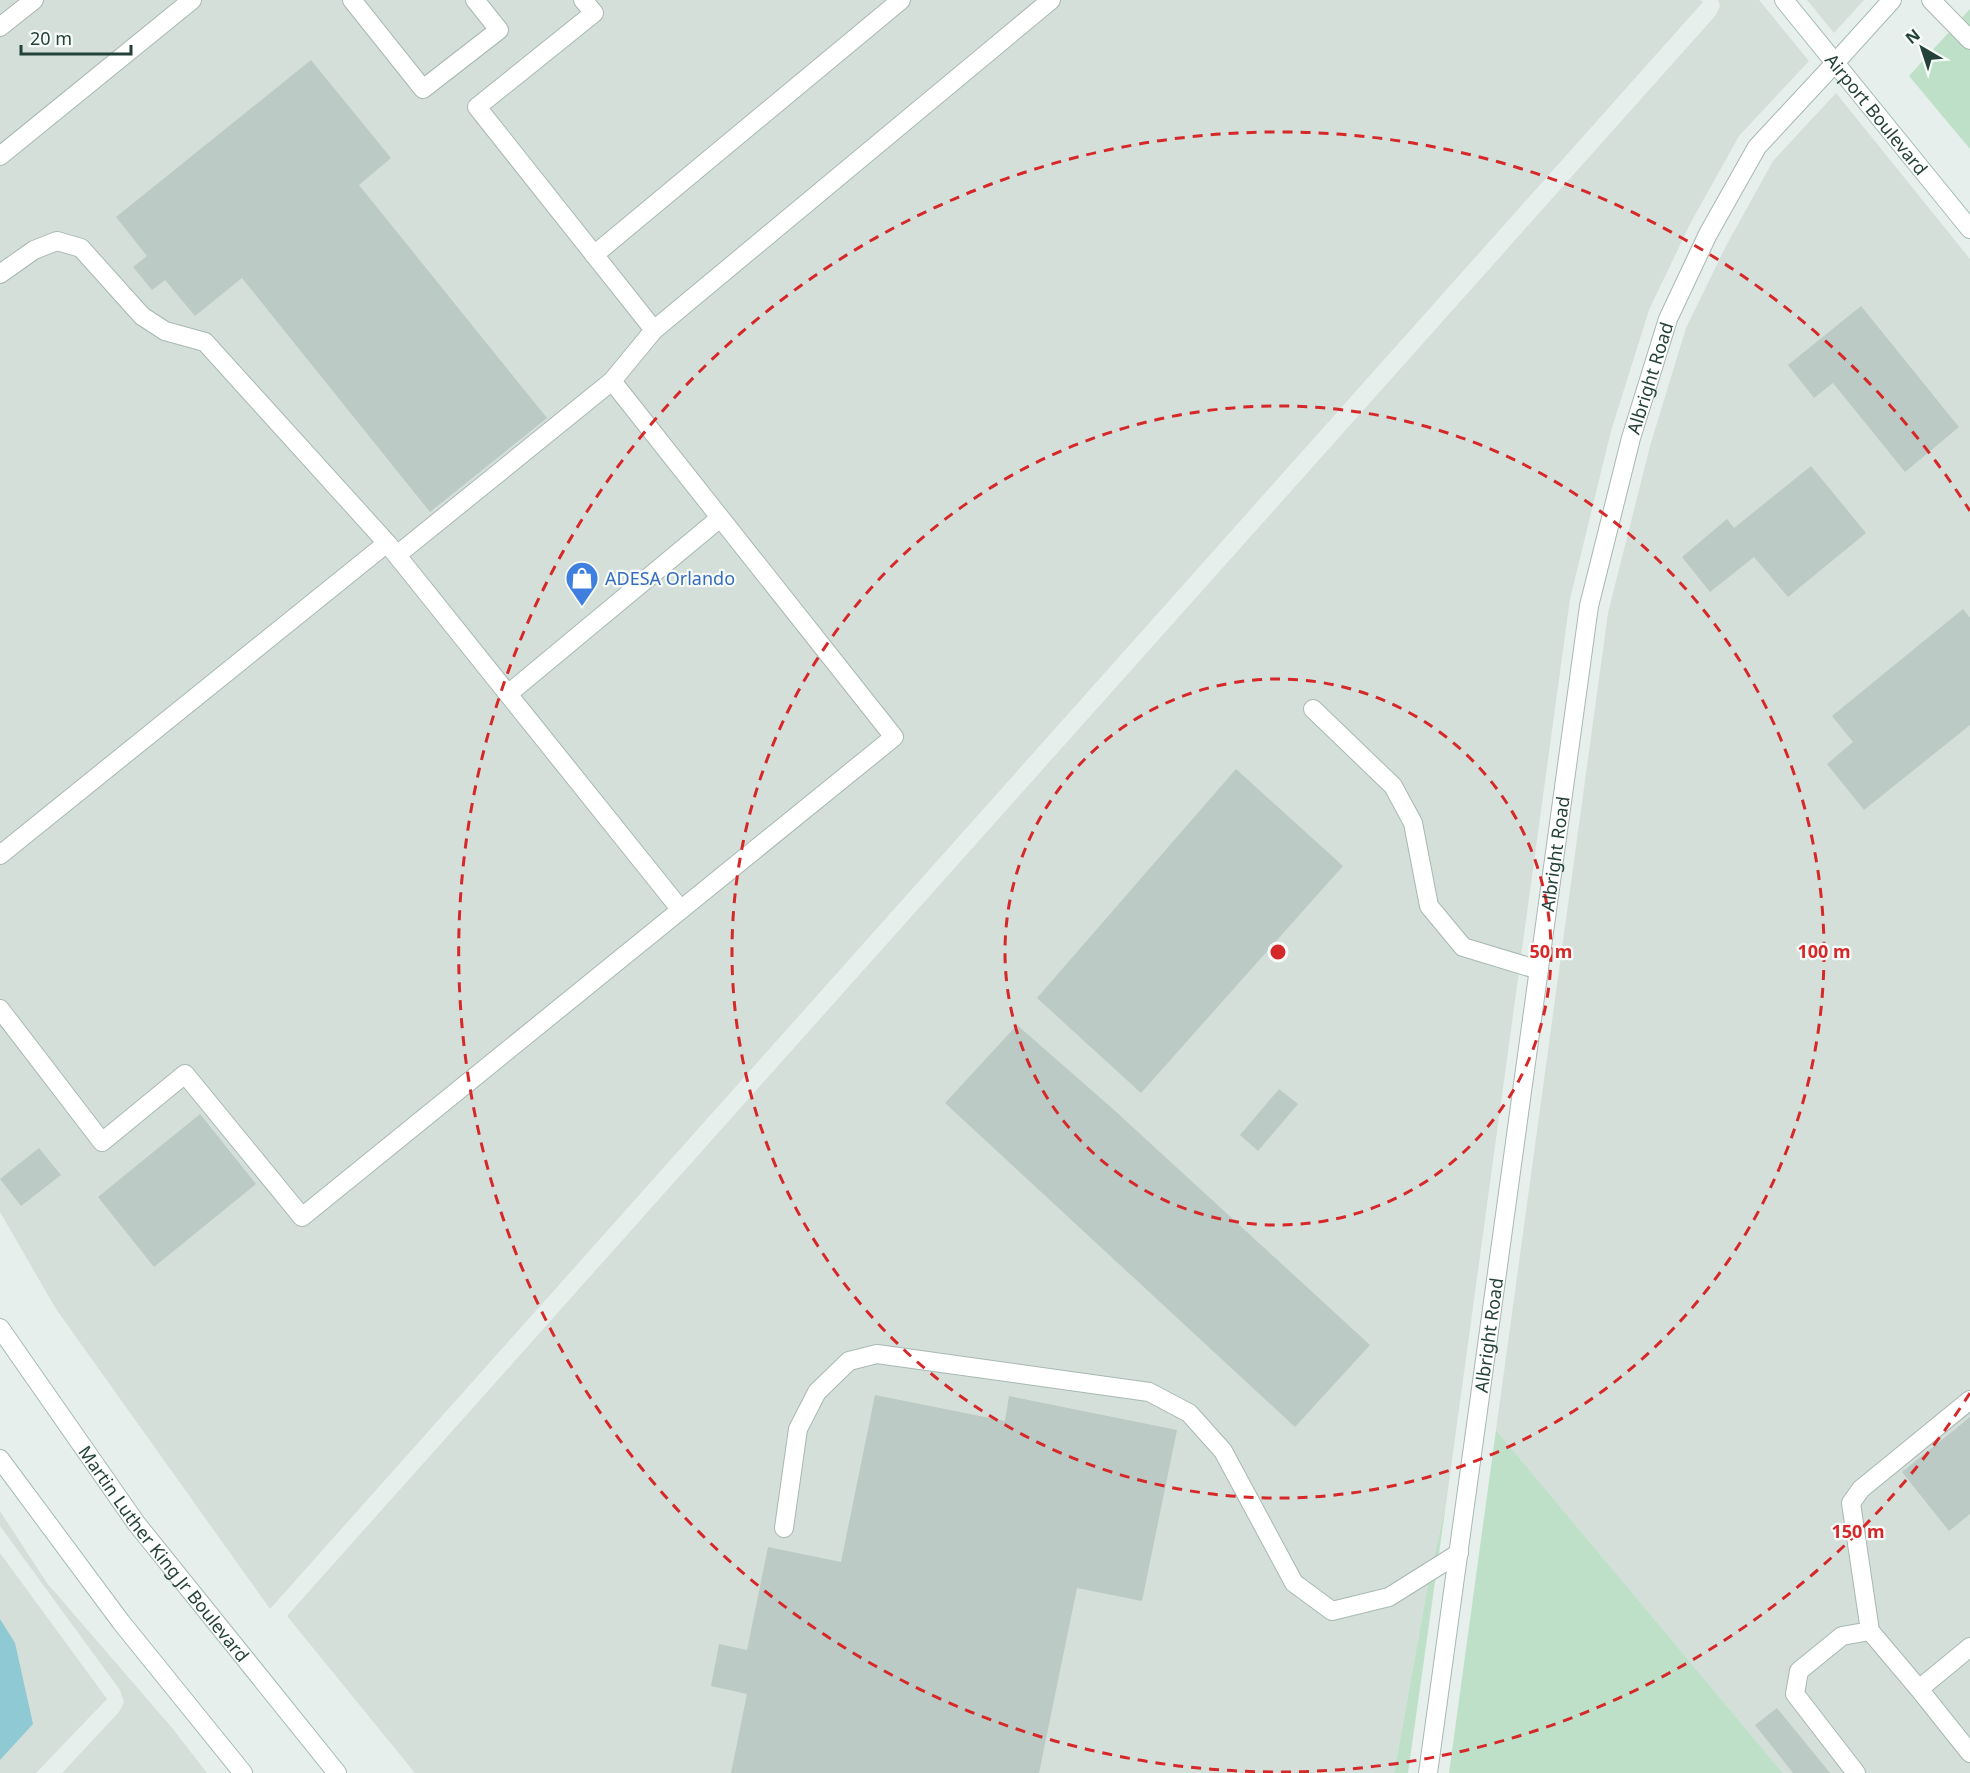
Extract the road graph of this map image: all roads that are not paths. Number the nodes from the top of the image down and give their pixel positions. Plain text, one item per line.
1 (34, 0) edge
2 (192, 0) edge
3 (352, 0) edge
4 (475, 0) edge
5 (583, 0) edge
6 (901, 0) edge
7 (1051, 0) edge
8 (1784, 0) edge
9 (1892, 0) edge
10 (1931, 0) edge
11 (0, 27) edge
12 (1970, 40) edge
13 (1835, 63) junction
14 (0, 156) edge
15 (1970, 230) edge
16 (594, 255) junction
17 (0, 274) edge
18 (654, 330) junction
19 (612, 381) junction
20 (720, 518) junction
21 (392, 549) junction
22 (508, 694) junction
23 (1313, 709) dead end
24 (0, 855) edge
25 (681, 910) junction
26 (1539, 970) junction
27 (0, 1009) edge
28 (0, 1328) edge
29 (1970, 1400) edge
30 (0, 1459) edge
31 (784, 1528) dead end
32 (1459, 1553) junction
33 (1870, 1631) junction
34 (1970, 1647) edge
35 (1919, 1689) junction
36 (1970, 1754) edge
37 (243, 1773) edge
38 (337, 1773) edge
39 (1428, 1773) edge
40 (1856, 1773) edge

1 - 11 street
2 - 14 street
3 - 4 street
5 - 16 street
6 - 16 street
7 - 18 street
8 - 13 street, Airport Boulevard
9 - 13 street, Albright Road
10 - 12 street
13 - 15 street, Airport Boulevard
13 - 26 street, Albright Road
16 - 18 street
17 - 21 street
18 - 19 street
19 - 20 street
19 - 21 street
20 - 22 street
20 - 25 street
21 - 22 street
21 - 24 street
22 - 25 street
23 - 26 street
25 - 27 street
26 - 32 street, Albright Road
28 - 38 street, Martin Luther King Jr Boulevard
29 - 33 street
30 - 37 street
31 - 32 street
32 - 39 street, Albright Road
33 - 35 street
33 - 40 street
34 - 35 street
35 - 36 street

